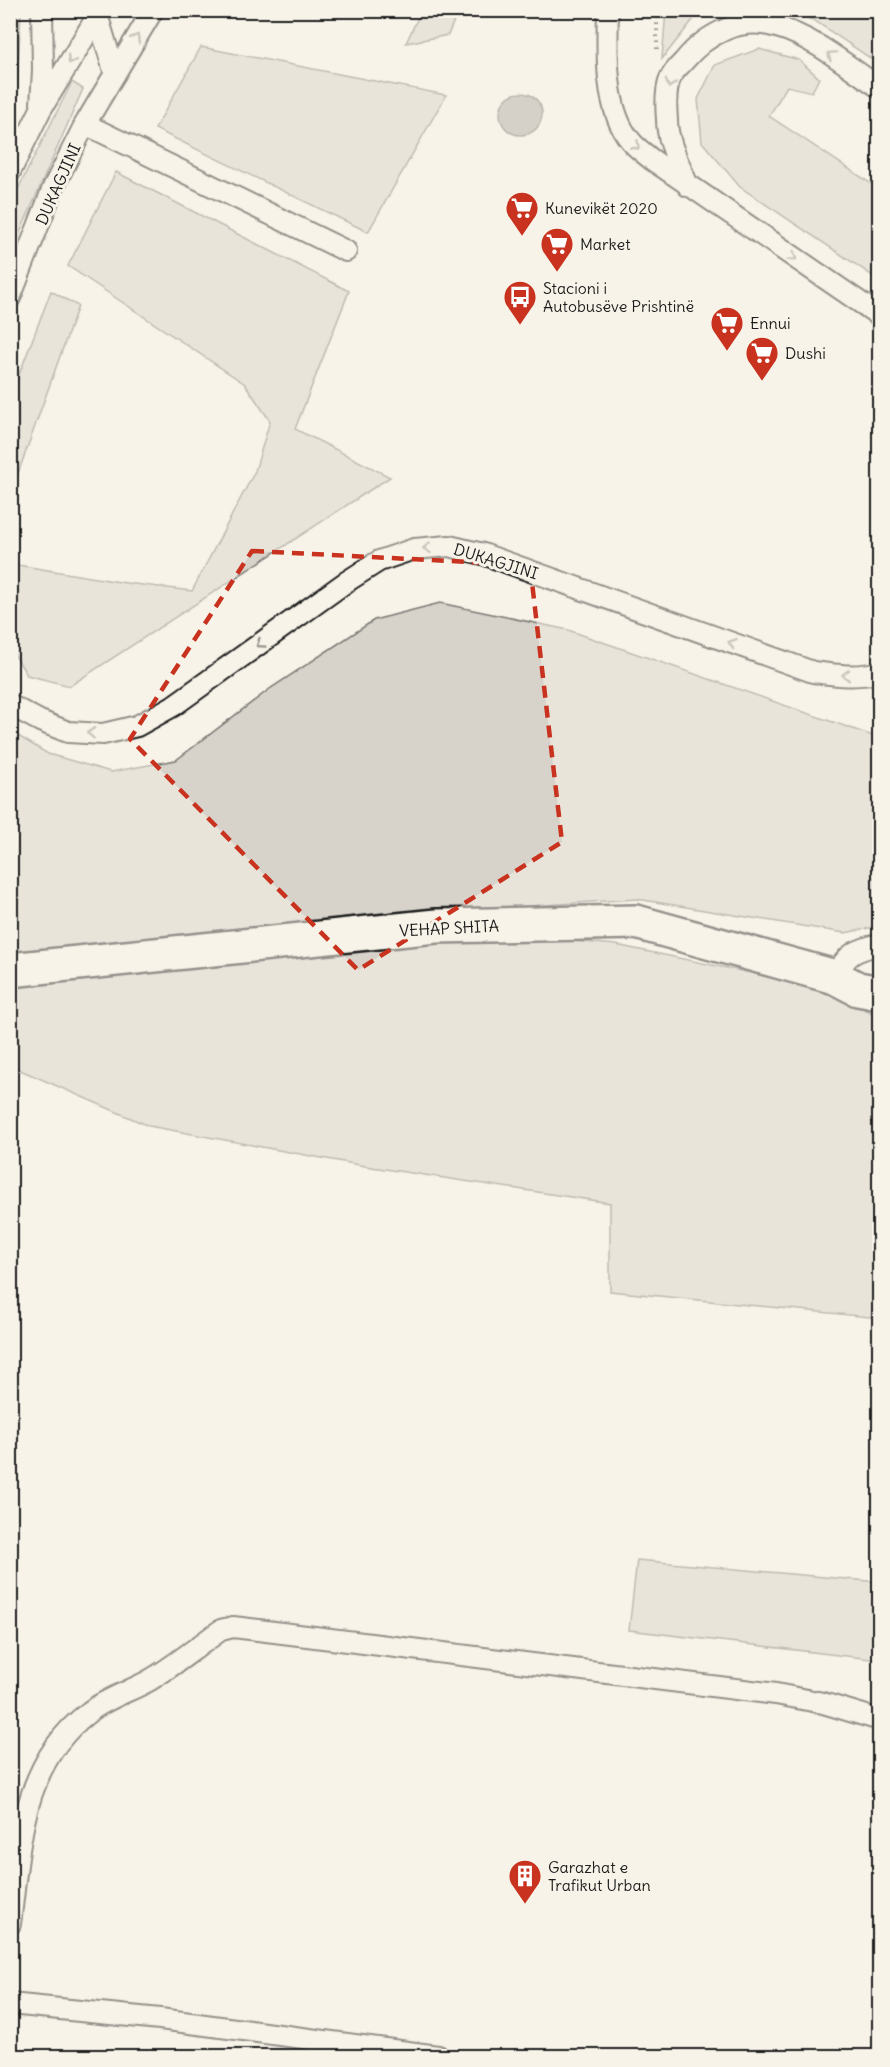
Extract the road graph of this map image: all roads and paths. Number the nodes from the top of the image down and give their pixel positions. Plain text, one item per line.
1 (42, 10) edge
2 (153, 10) edge
3 (608, 10) edge
4 (98, 13) edge
5 (114, 74) junction
6 (879, 88) edge
7 (41, 109) junction
8 (85, 124) junction
9 (10, 172) edge
10 (688, 186) junction
11 (346, 251) dead end
12 (10, 298) edge
13 (879, 316) edge
14 (879, 672) edge
15 (10, 705) edge
16 (879, 944) edge
17 (10, 970) edge
18 (835, 977) junction
19 (879, 993) edge
20 (879, 1720) edge
21 (10, 1924) edge
22 (10, 2004) edge
23 (438, 2056) edge

1 - 7 lane
5 -> 2 lane, DUKAGJINI
3 -> 10 lane
4 - 5 lane
4 -> 7 lane
5 - 8 lane, DUKAGJINI
6 -> 10 lane
7 - 9 lane
8 - 11 lane
8 - 12 lane, DUKAGJINI
10 -> 13 lane
14 -> 15 lane, DUKAGJINI
16 - 18 lane
17 - 18 street, VEHAP SHITA
18 - 19 street, VEHAP SHITA
20 - 21 lane
22 - 23 lane

